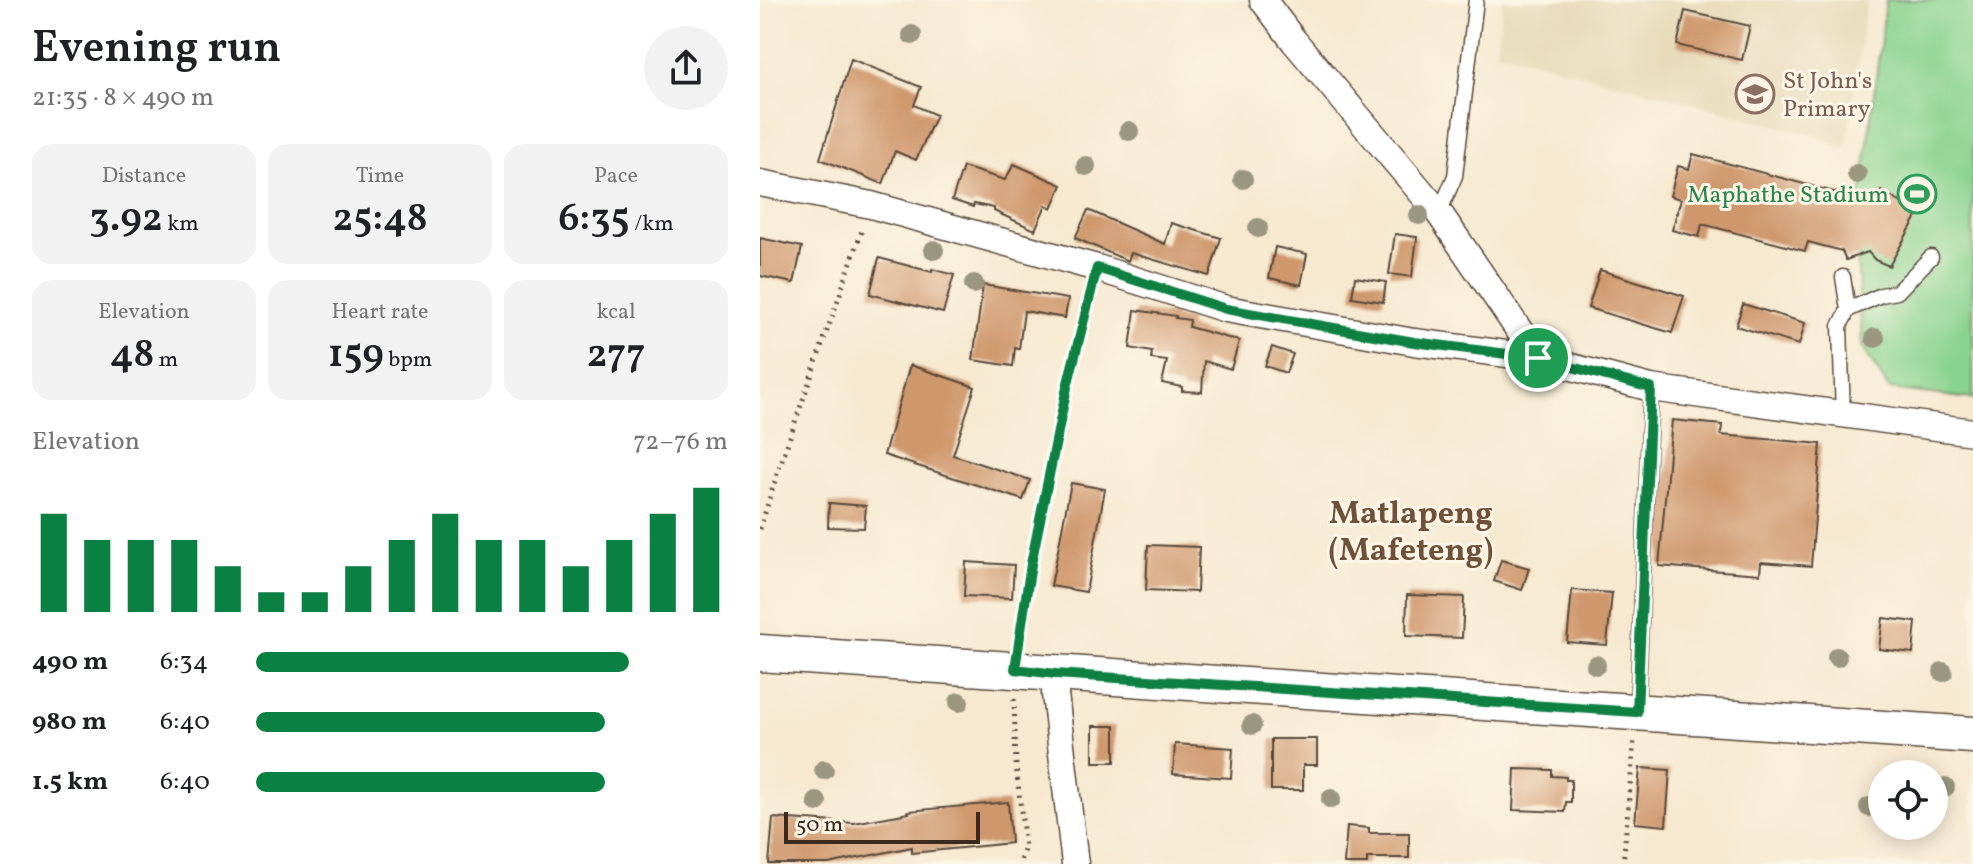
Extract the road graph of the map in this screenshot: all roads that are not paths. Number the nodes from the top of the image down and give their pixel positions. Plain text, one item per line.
1 (1263, 0) edge
2 (1476, 0) edge
3 (760, 183) edge
4 (1439, 213) junction
5 (1931, 257) dead end
6 (1843, 277) dead end
7 (1848, 310) junction
8 (1538, 358) junction
9 (1651, 388) junction
10 (1843, 415) junction
11 (1973, 432) edge
12 (760, 653) edge
13 (1056, 674) junction
14 (1637, 712) junction
15 (1973, 735) edge
16 (1075, 864) edge

1 - 4 street
2 - 4 lane
3 - 8 street
4 - 8 street
5 - 7 lane
6 - 7 lane
7 - 10 lane
8 - 9 street
9 - 10 street
9 - 14 lane
10 - 11 street
12 - 13 street
13 - 14 street
13 - 16 street
14 - 15 street

